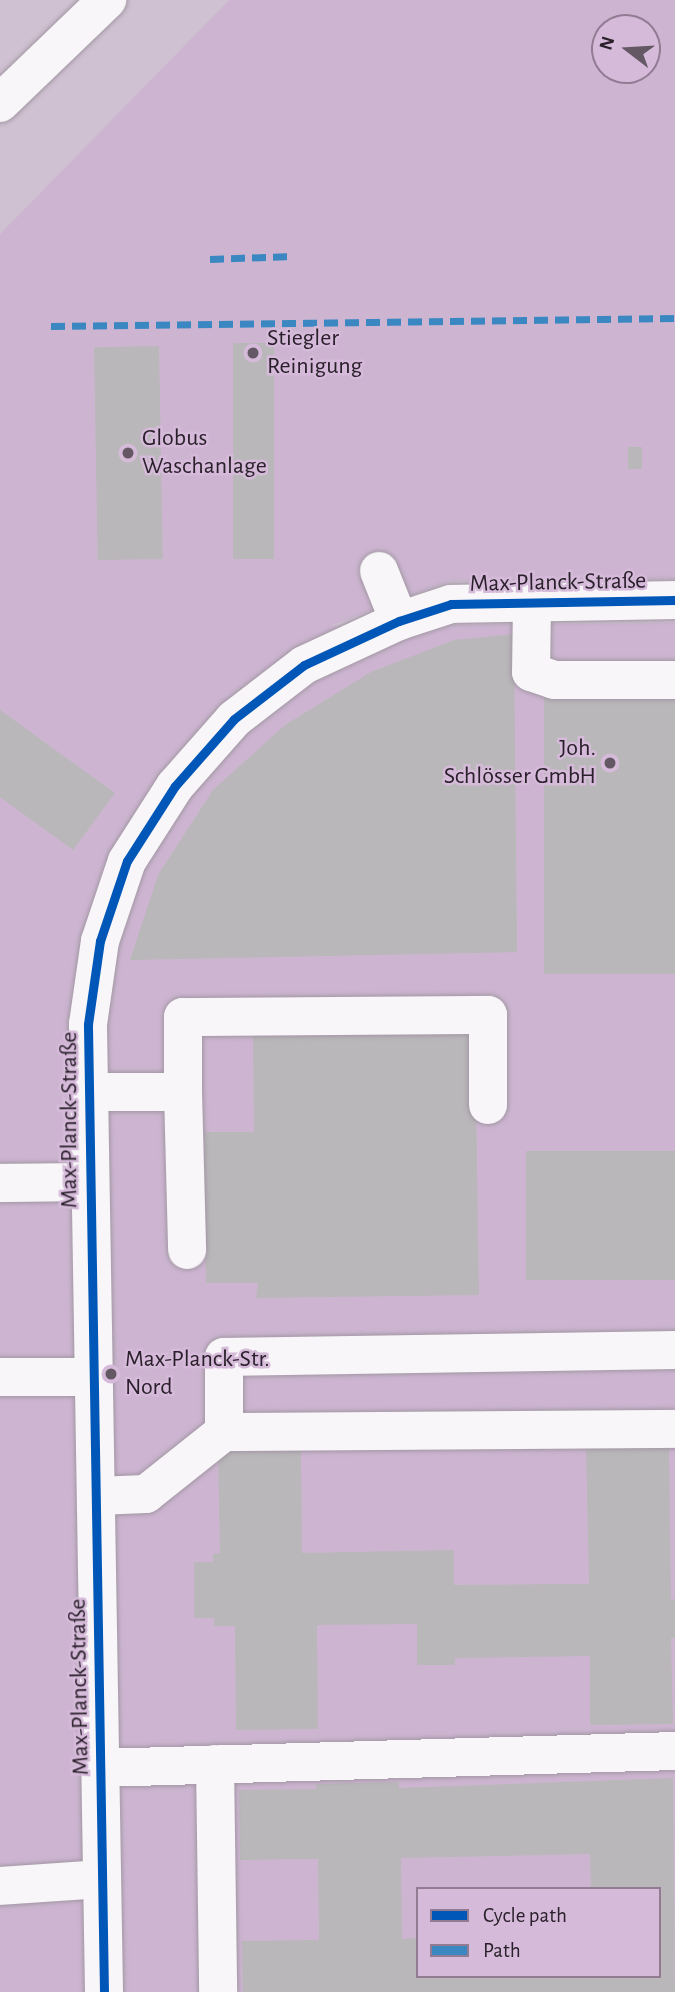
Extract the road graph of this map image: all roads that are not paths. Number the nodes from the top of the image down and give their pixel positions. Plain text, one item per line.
1 (107, 0) edge
2 (34, 71) junction
3 (0, 103) edge
4 (0, 113) edge
5 (380, 571) dead end
6 (675, 600) edge
7 (532, 603) junction
8 (399, 621) junction
9 (675, 680) edge
10 (183, 1091) junction
11 (89, 1092) junction
12 (488, 1105) dead end
13 (90, 1182) junction
14 (0, 1183) edge
15 (187, 1250) dead end
16 (675, 1350) edge
17 (0, 1377) edge
18 (94, 1377) junction
19 (675, 1429) edge
20 (224, 1432) junction
21 (96, 1496) junction
22 (675, 1751) edge
23 (215, 1765) junction
24 (100, 1768) junction
25 (102, 1879) junction
26 (0, 1886) edge
27 (104, 1992) edge
28 (218, 1992) edge

1 - 2 main road
2 - 3 main road
2 - 4 main road
5 - 8 main road
6 - 7 main road, Max-Planck-Straße
7 - 8 main road, Max-Planck-Straße
7 - 9 main road
8 - 11 main road, Max-Planck-Straße
10 - 11 main road
10 - 12 main road
10 - 15 main road
11 - 13 main road, Max-Planck-Straße
13 - 14 main road
13 - 18 main road, Max-Planck-Straße
16 - 20 main road
17 - 18 main road
18 - 21 main road, Max-Planck-Straße
19 - 20 main road
20 - 21 main road
21 - 24 main road, Max-Planck-Straße
22 - 23 main road
23 - 24 main road
23 - 28 main road
24 - 25 main road, Max-Planck-Straße
25 - 26 main road
25 - 27 main road, Max-Planck-Straße

